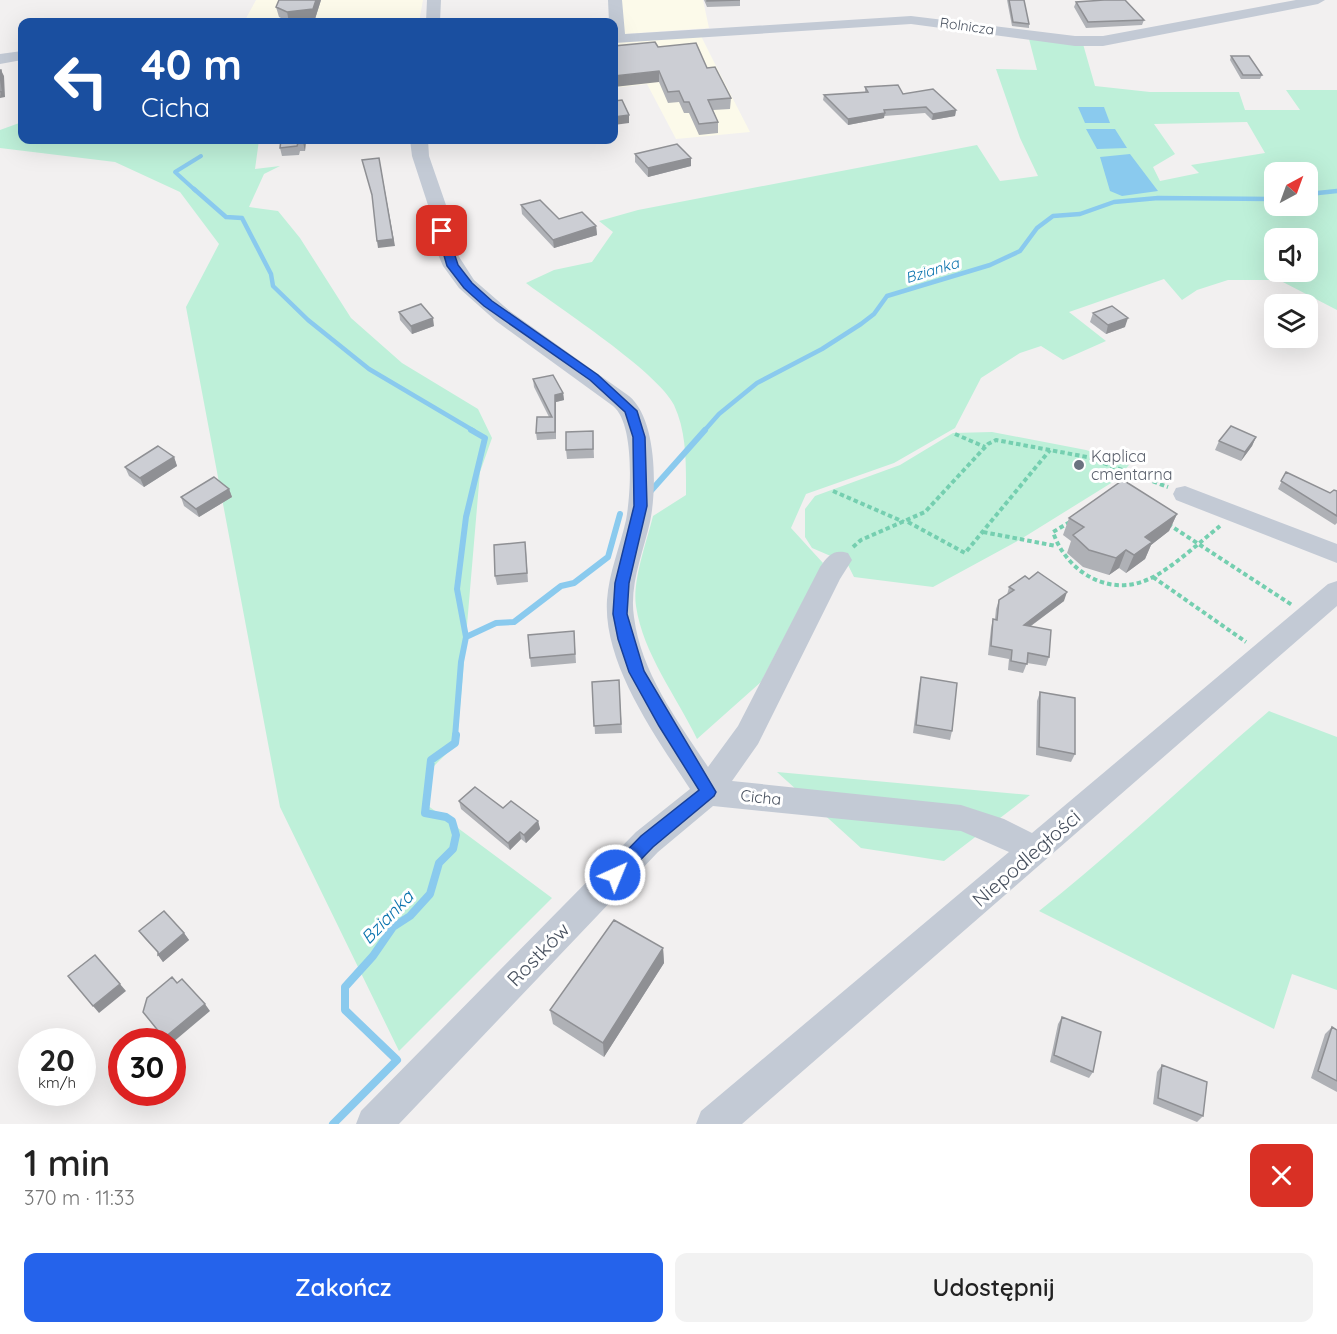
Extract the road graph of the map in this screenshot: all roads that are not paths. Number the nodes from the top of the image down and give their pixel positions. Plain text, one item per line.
1 (434, 0) edge
2 (615, 0) edge
3 (1318, 0) edge
4 (433, 18) edge
5 (615, 18) edge
6 (618, 39) edge
7 (18, 57) edge
8 (0, 59) edge
9 (420, 144) edge
10 (1185, 494) road end
11 (1337, 554) edge
12 (839, 560) road end
13 (1337, 591) edge
14 (708, 792) junction
15 (1035, 850) junction
16 (374, 1124) edge
17 (714, 1124) edge

1 - 4 street
2 - 5 street
3 - 6 street, Rolnicza
7 - 8 street
9 - 14 street
10 - 11 street
12 - 14 street, Rostków
13 - 15 street, Niepodległości
14 - 15 street, Cicha
14 - 16 street, Rostków
15 - 17 street, Niepodległości

